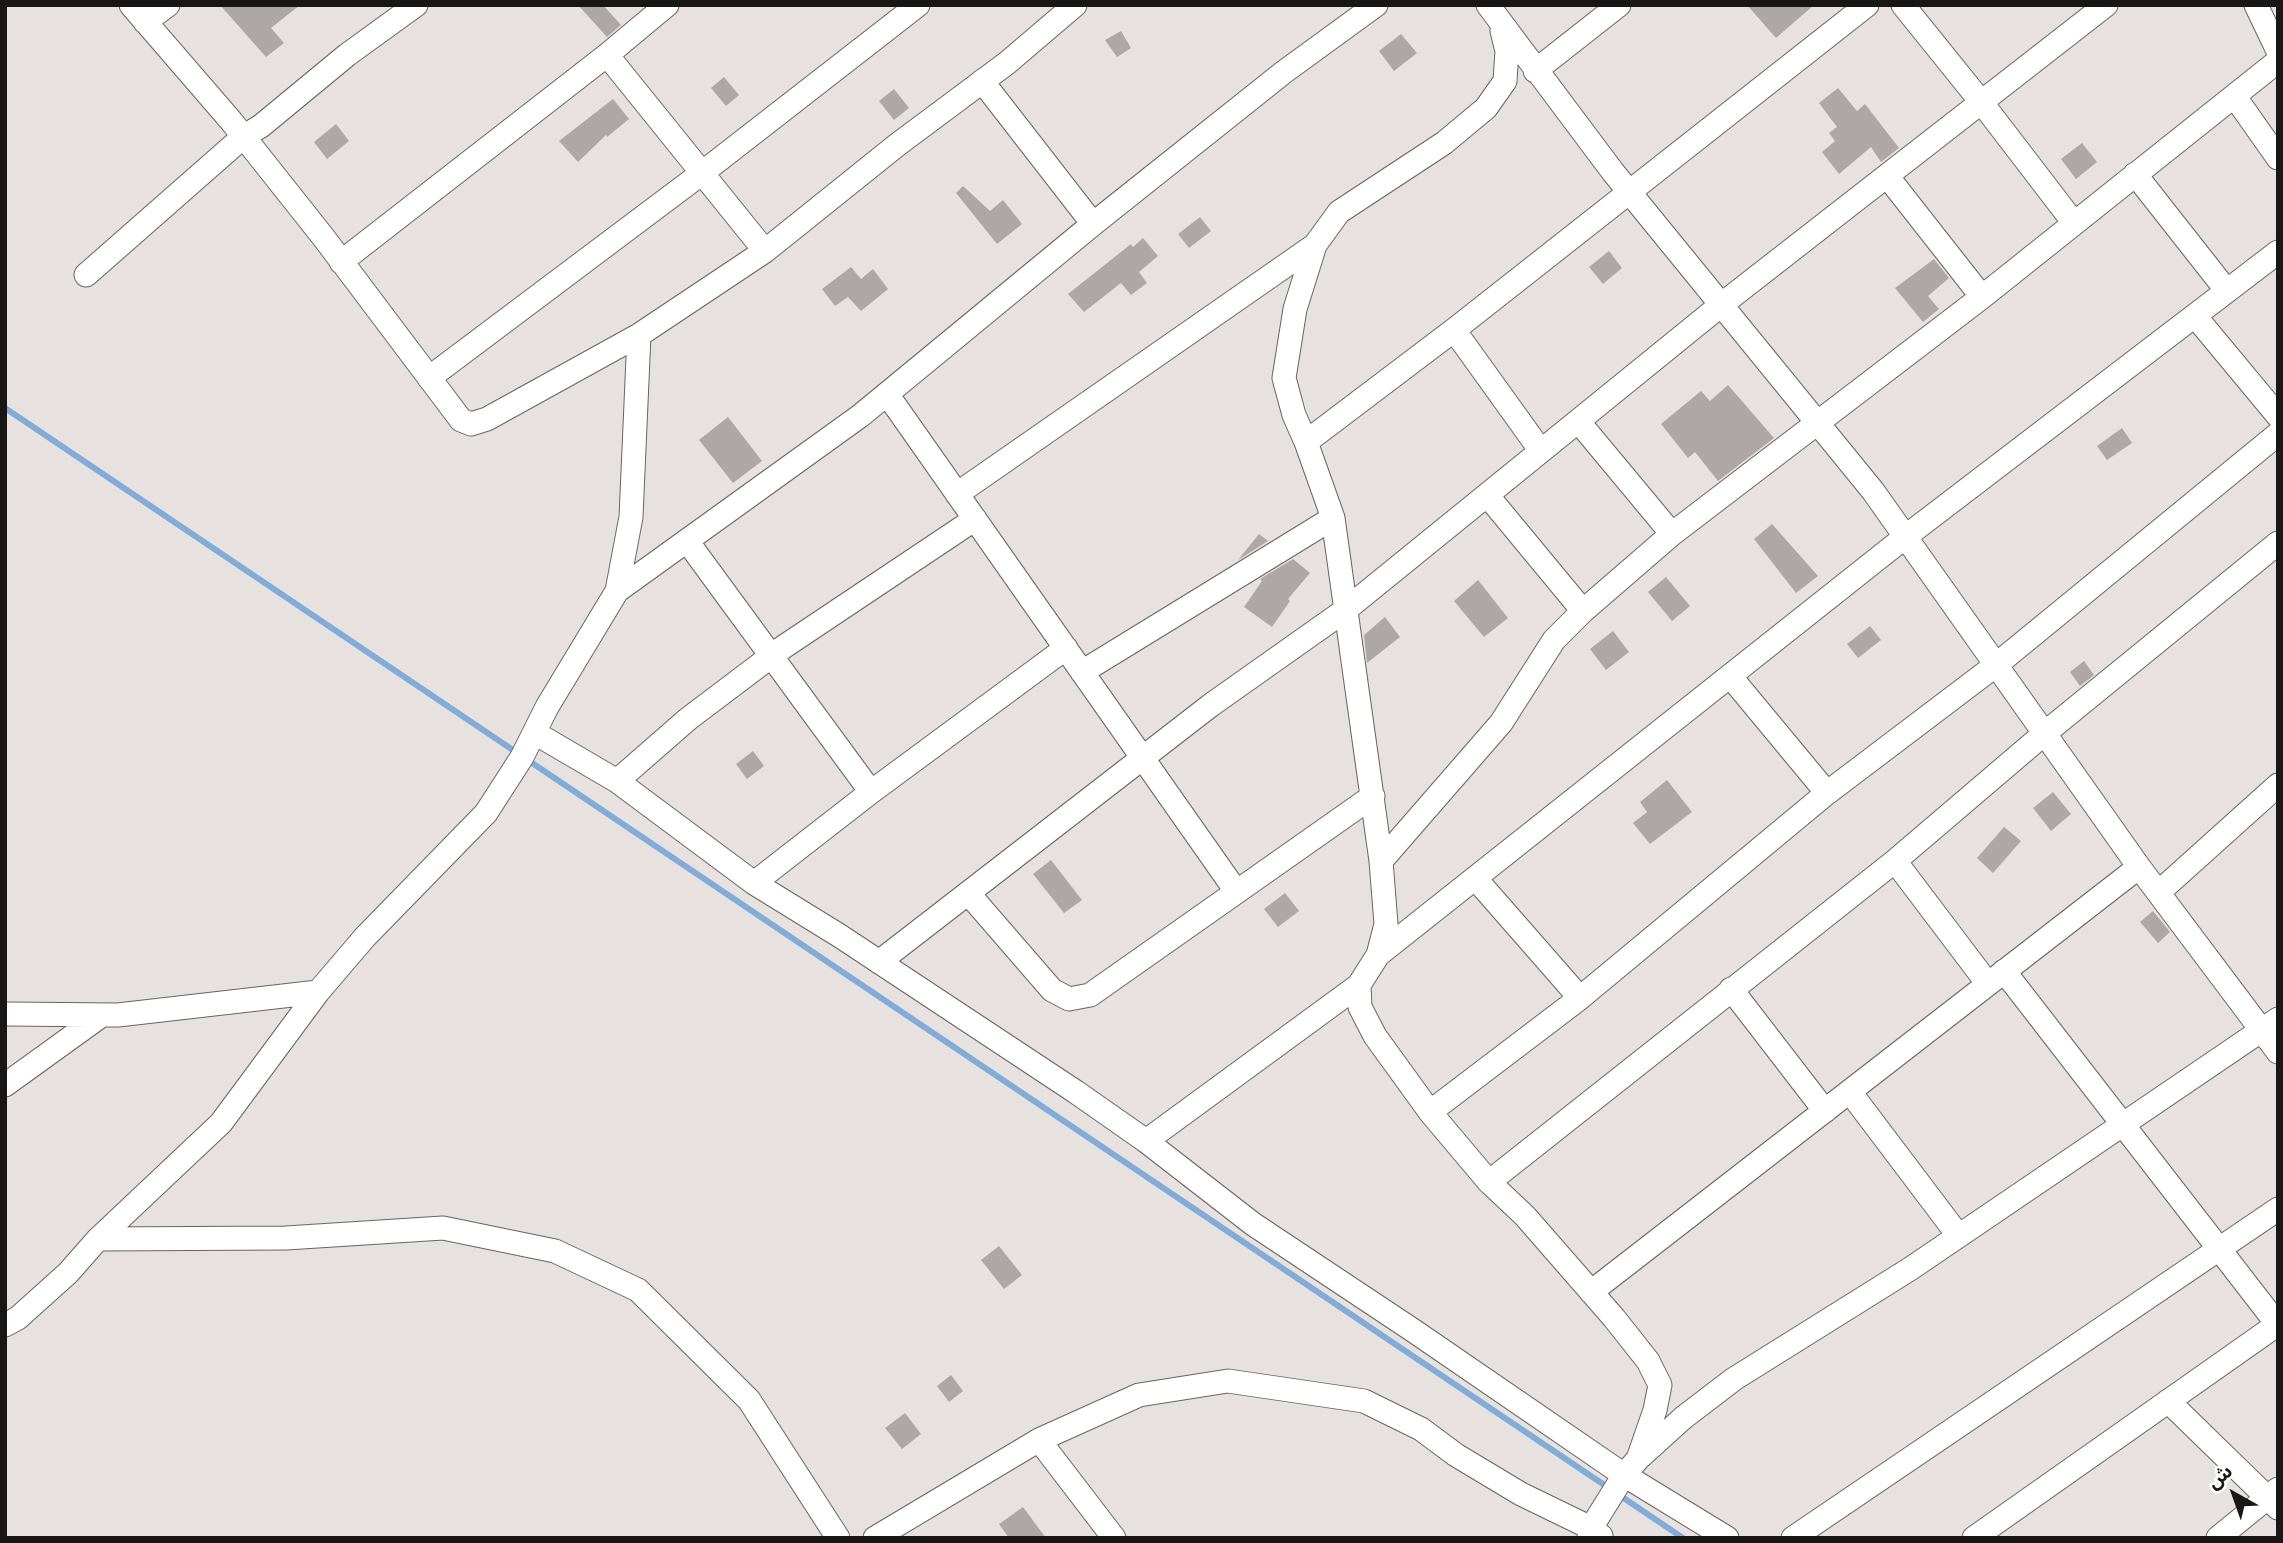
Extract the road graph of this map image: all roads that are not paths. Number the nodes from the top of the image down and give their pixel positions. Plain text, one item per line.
1 (168, 5) edge
2 (416, 5) edge
3 (667, 5) edge
4 (918, 5) edge
5 (1075, 5) edge
6 (1376, 5) edge
7 (1619, 5) edge
8 (1903, 5) edge
9 (2106, 5) edge
10 (2256, 5) edge
11 (1862, 7) edge
12 (138, 14) edge
13 (1494, 15) edge
14 (2278, 51) edge
15 (607, 55) junction
16 (2278, 61) edge
17 (1535, 71) junction
18 (982, 81) junction
19 (2235, 97) junction
20 (1982, 103) junction
21 (243, 136) junction
22 (2278, 158) edge
23 (702, 173) junction
24 (2135, 174) junction
25 (1887, 176) junction
26 (1629, 192) junction
27 (2074, 223) junction
28 (1093, 224) junction
29 (1315, 246) junction
30 (765, 251) junction
31 (2278, 252) edge
32 (341, 262) junction
33 (86, 275) dead end
34 (2227, 291) junction
35 (1982, 297) junction
36 (1721, 305) junction
37 (2195, 316) junction
38 (1454, 330) junction
39 (639, 335) junction
40 (429, 378) junction
41 (887, 394) junction
42 (2278, 416) edge
43 (1577, 421) junction
44 (1818, 425) junction
45 (2278, 434) edge
46 (1306, 442) junction
47 (1541, 451) junction
48 (957, 494) junction
49 (1487, 495) junction
50 (1333, 518) junction
51 (975, 519) junction
52 (1672, 534) junction
53 (1905, 537) junction
54 (687, 541) junction
55 (2278, 543) edge
56 (617, 591) junction
57 (1344, 611) junction
58 (1583, 611) junction
59 (1066, 648) junction
60 (771, 656) junction
61 (1996, 665) junction
62 (1082, 672) junction
63 (1730, 676) junction
64 (535, 733) junction
65 (2045, 733) junction
66 (1142, 757) junction
67 (617, 781) junction
68 (2278, 785) edge
69 (871, 792) junction
70 (1827, 793) junction
71 (1373, 796) junction
72 (1381, 861) junction
73 (1895, 861) junction
74 (2139, 867) junction
75 (1475, 878) junction
76 (754, 883) junction
77 (1236, 891) junction
78 (2159, 892) junction
79 (968, 893) junction
80 (1378, 955) junction
81 (879, 962) junction
82 (1996, 977) junction
83 (1359, 985) junction
84 (1731, 989) junction
85 (318, 992) junction
86 (1580, 999) junction
87 (5, 1014) edge
88 (102, 1014) junction
89 (2270, 1025) edge
90 (2278, 1052) edge
91 (5, 1085) edge
92 (1850, 1092) junction
93 (1825, 1111) junction
94 (1430, 1112) junction
95 (2124, 1125) junction
96 (1146, 1141) junction
97 (1489, 1182) junction
98 (2278, 1209) edge
99 (1958, 1235) junction
100 (98, 1239) junction
101 (2219, 1250) junction
102 (1591, 1293) junction
103 (2278, 1324) edge
104 (5, 1325) edge
105 (2168, 1401) junction
106 (1039, 1440) junction
107 (1631, 1467) junction
108 (2274, 1498) edge
109 (1594, 1535) edge
110 (838, 1538) edge
111 (875, 1538) edge
112 (1114, 1538) edge
113 (1727, 1538) edge
114 (1793, 1538) edge
115 (1974, 1538) edge
116 (2218, 1538) edge

1 - 12 street
2 - 21 street
3 - 15 street
4 - 23 street
5 - 18 street
6 - 28 street
7 - 17 street
8 - 20 street
9 - 20 street
10 - 14 street
11 - 26 street
12 - 21 street
13 - 17 street
13 - 29 street
15 - 23 street
15 - 32 street
16 - 19 street
17 - 26 street
18 - 28 street
18 - 30 street
19 - 22 street
19 - 24 street
20 - 25 street
20 - 27 street
21 - 32 street
21 - 33 street
23 - 30 street
23 - 40 street
24 - 27 street
24 - 34 street
25 - 35 street
25 - 36 street
26 - 36 street
26 - 38 street
27 - 35 street
28 - 41 street
29 - 46 street
29 - 48 street
30 - 39 street
31 - 34 street
32 - 40 street
34 - 37 street
35 - 44 street
36 - 43 street
36 - 44 street
37 - 42 street
37 - 53 street
38 - 46 street
38 - 47 street
39 - 40 street
39 - 56 street
41 - 48 street
41 - 54 street
43 - 47 street
43 - 52 street
44 - 52 street
44 - 53 street
45 - 61 street
46 - 50 street
47 - 49 street
48 - 51 street
49 - 57 street
49 - 58 street
50 - 57 street
50 - 62 street
51 - 59 street
51 - 60 street
52 - 58 street
53 - 61 street
53 - 63 street
54 - 56 street
54 - 60 street
55 - 65 street
56 - 64 street
57 - 66 street
57 - 71 street
58 - 72 street
59 - 62 street
59 - 69 street
60 - 67 street
60 - 69 street
61 - 65 street
61 - 70 street
62 - 66 street
63 - 70 street
63 - 75 street
64 - 67 street
64 - 85 street
65 - 73 street
65 - 74 street
66 - 77 street
66 - 79 street
67 - 76 street
68 - 78 street
69 - 76 street
70 - 86 street
71 - 72 street
71 - 77 street
72 - 80 street
73 - 82 street
73 - 84 street
74 - 78 street
74 - 82 street
75 - 80 street
75 - 86 street
76 - 81 street
77 - 79 street
78 - 89 street
79 - 81 street
80 - 83 street
81 - 96 street
82 - 92 street
82 - 95 street
83 - 94 street
83 - 96 street
84 - 93 street
84 - 97 street
85 - 88 street
85 - 100 street
86 - 94 street
87 - 88 street
88 - 91 street
89 - 90 street
89 - 95 street
92 - 93 street
92 - 99 street
93 - 102 street
94 - 97 street
95 - 99 street
95 - 101 street
96 - 107 street
97 - 102 street
98 - 101 street
99 - 107 street
100 - 104 street
100 - 110 street
101 - 103 street
101 - 114 street
102 - 107 street
103 - 105 street
105 - 108 street
105 - 115 street
106 - 109 street
106 - 111 street
106 - 112 street
107 - 109 street
107 - 113 street
108 - 116 street

